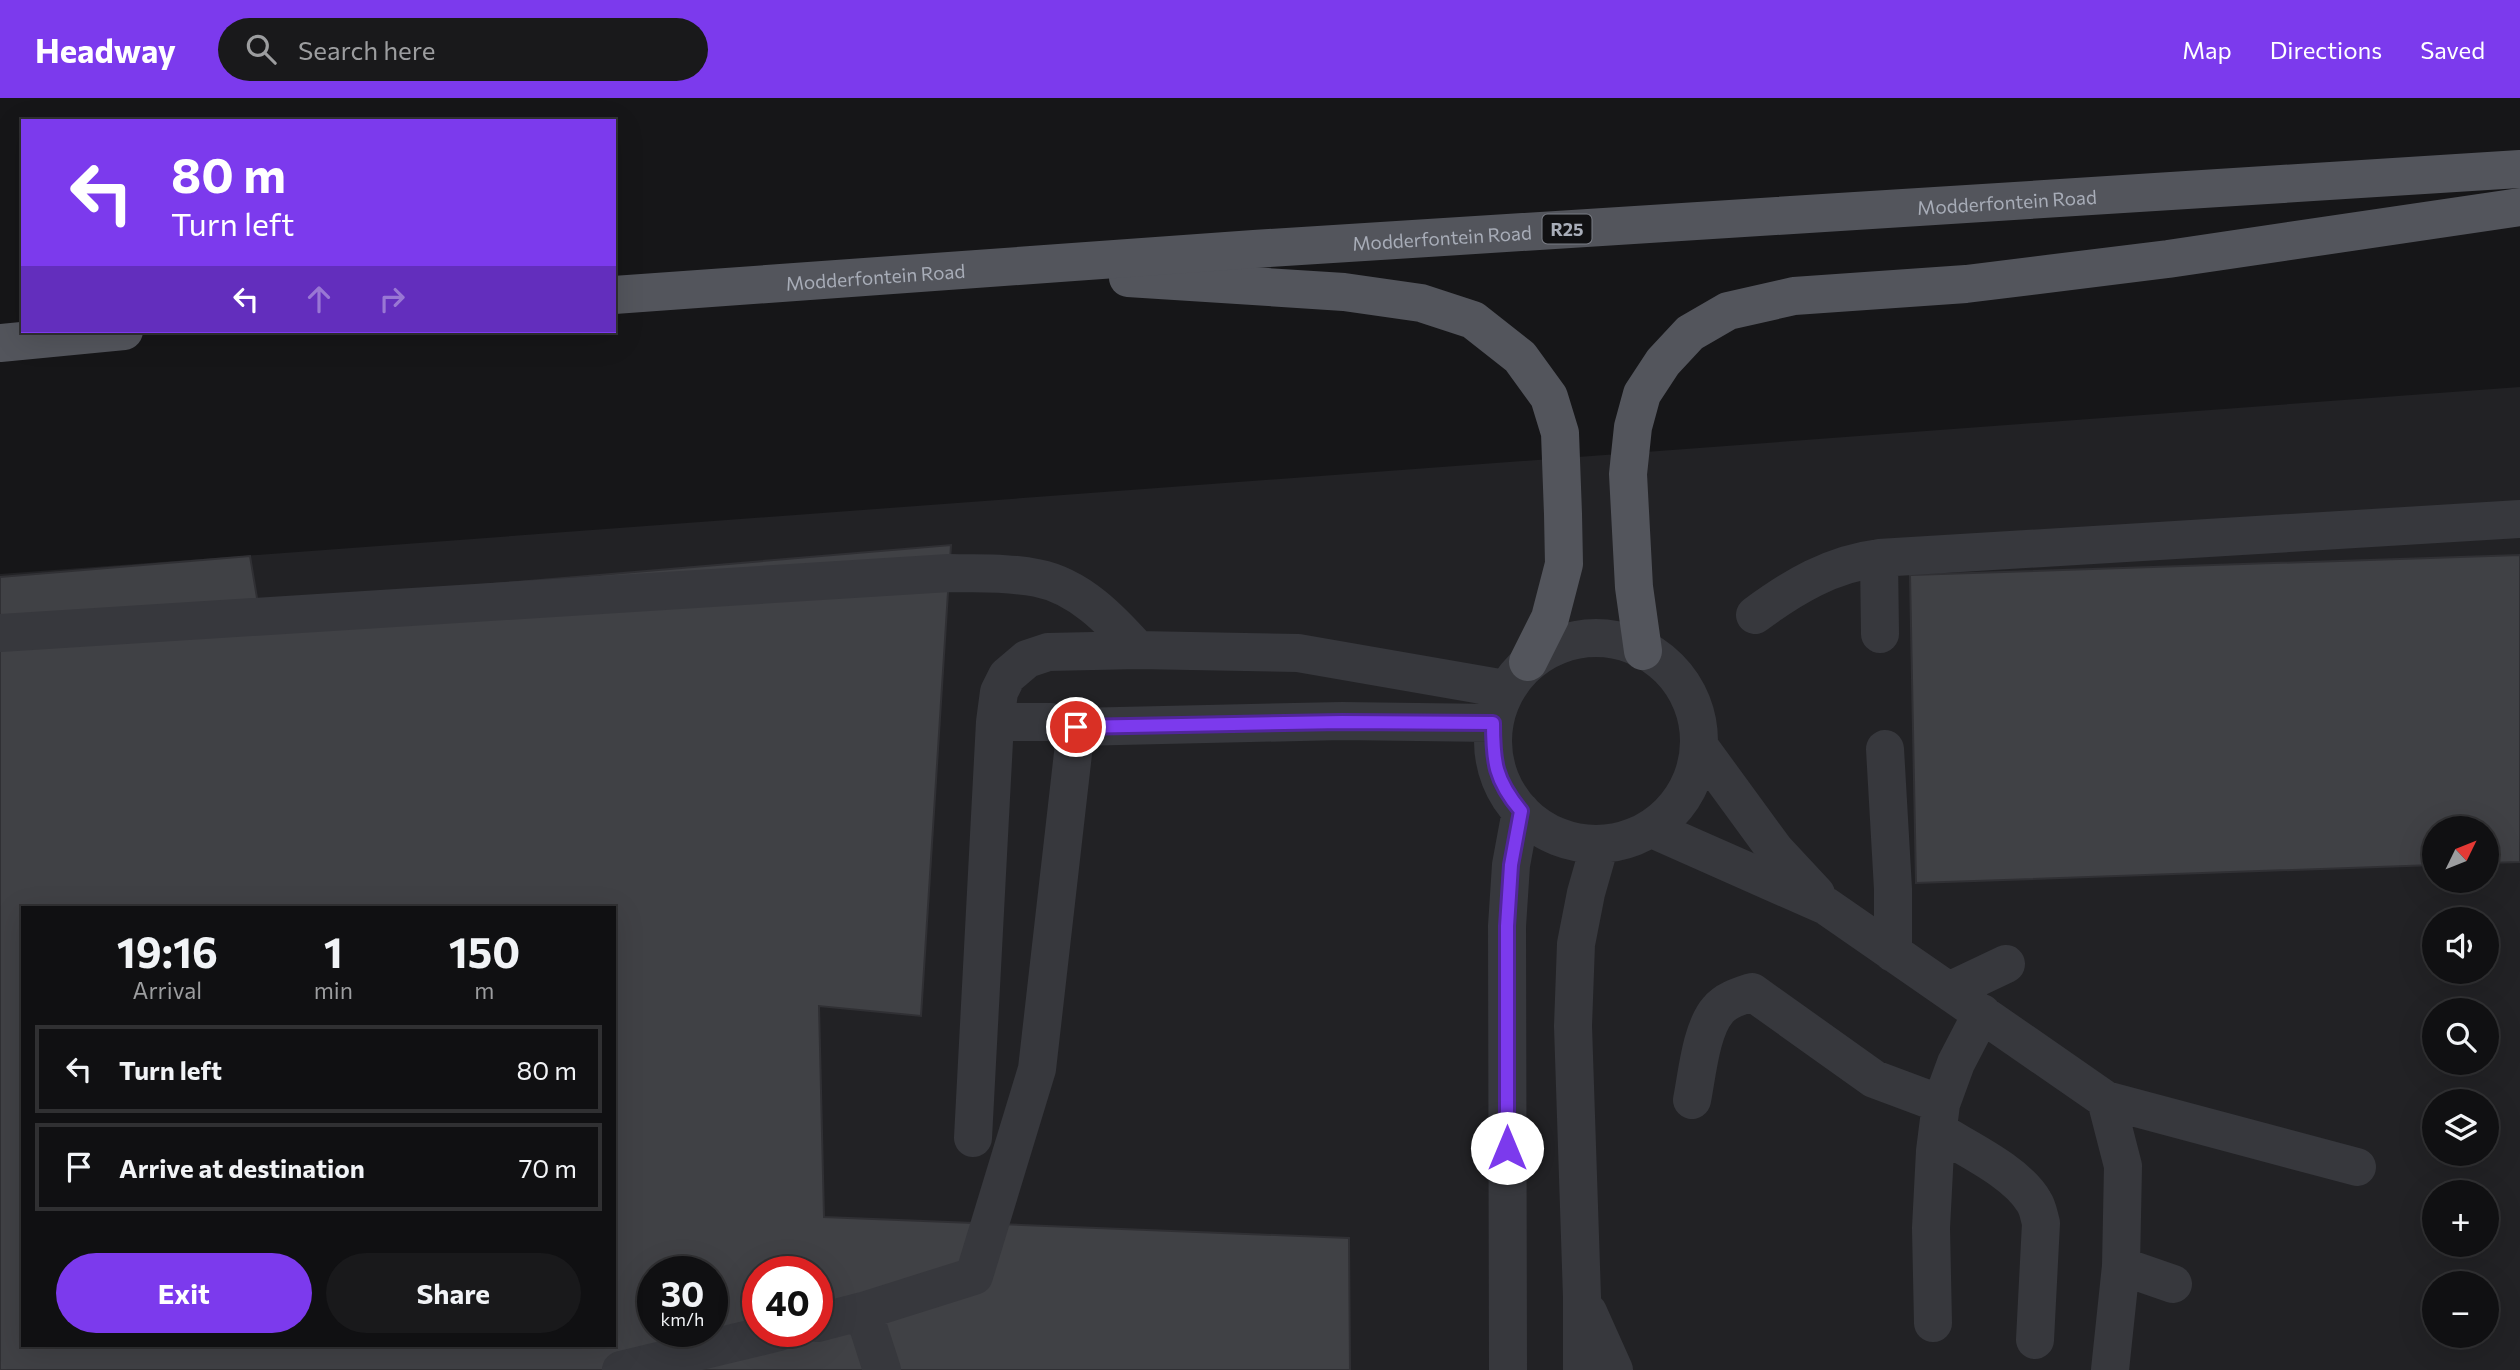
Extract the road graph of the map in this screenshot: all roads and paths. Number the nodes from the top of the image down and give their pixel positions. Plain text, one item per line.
1 (2520, 169) edge
2 (2520, 207) edge
3 (990, 268) junction
4 (616, 295) edge
5 (103, 333) edge
6 (0, 343) edge
7 (2520, 519) edge
8 (1879, 558) junction
9 (1755, 615) dead end
10 (0, 633) edge
11 (1880, 634) dead end
12 (1138, 650) junction
13 (1643, 651) junction
14 (1509, 691) junction
15 (995, 722) junction
16 (1076, 727) junction
17 (1699, 746) junction
18 (1885, 749) dead end
19 (1521, 811) junction
20 (1652, 828) junction
21 (1600, 844) junction
22 (1826, 906) junction
23 (1893, 953) junction
24 (2006, 964) dead end
25 (1949, 990) junction
26 (1982, 1013) junction
27 (1692, 1100) dead end
28 (2106, 1100) junction
29 (1939, 1118) junction
30 (973, 1138) dead end
31 (2357, 1167) dead end
32 (2121, 1266) junction
33 (2173, 1284) dead end
34 (1582, 1297) junction
35 (863, 1311) junction
36 (833, 1318) edge
37 (1934, 1323) dead end
38 (2035, 1339) dead end
39 (742, 1341) edge
40 (631, 1369) edge
41 (881, 1370) edge
42 (1508, 1370) edge
43 (1582, 1370) edge
44 (1614, 1370) edge
45 (2110, 1370) edge

1 - 3 main road, Modderfontein Road / R25
2 - 13 main road
3 - 4 main road, Modderfontein Road / R25
3 - 14 main road
5 - 6 main road
7 - 8 street
8 - 9 street
8 - 11 street
10 - 12 street
12 - 14 street
12 - 15 street
13 - 14 street
13 - 17 street
14 - 16 street
14 - 19 street
15 - 16 street
15 - 30 street
16 - 35 street
17 - 20 street
17 - 22 street
18 - 23 street
19 - 21 street
19 - 42 street
20 - 21 street
20 - 22 street
21 - 34 street
22 - 23 street
23 - 25 street
24 - 25 street
25 - 26 street
26 - 28 street
26 - 29 street
27 - 29 street
28 - 31 street
28 - 32 street
29 - 37 street
29 - 38 street
32 - 33 street
32 - 45 street
34 - 43 street
34 - 44 street
35 - 36 street
35 - 41 street
39 - 40 street

